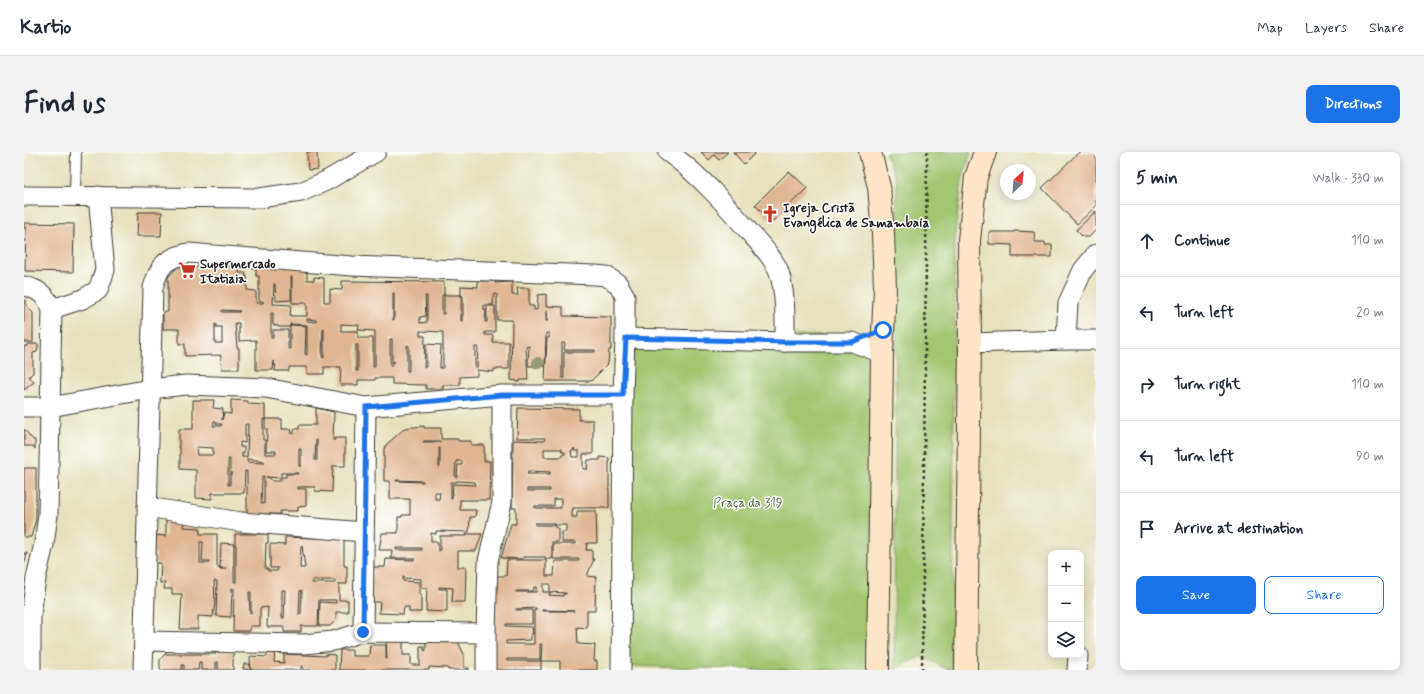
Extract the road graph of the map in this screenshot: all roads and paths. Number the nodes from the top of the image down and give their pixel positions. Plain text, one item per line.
1 (76, 152) edge
2 (376, 152) edge
3 (668, 152) edge
4 (870, 152) edge
5 (927, 152) edge
6 (985, 152) edge
7 (24, 196) edge
8 (75, 196) junction
9 (98, 196) junction
10 (1096, 254) edge
11 (24, 286) edge
12 (52, 309) junction
13 (883, 330) junction
14 (626, 338) junction
15 (1066, 340) junction
16 (1096, 340) edge
17 (785, 342) junction
18 (852, 342) junction
19 (970, 343) junction
20 (882, 353) junction
21 (150, 389) junction
22 (502, 395) junction
23 (623, 395) junction
24 (24, 406) edge
25 (50, 407) junction
26 (366, 407) junction
27 (147, 507) junction
28 (364, 532) junction
29 (363, 632) junction
30 (486, 633) junction
31 (144, 641) junction
32 (1078, 658) edge
33 (30, 670) edge
34 (143, 670) edge
35 (486, 670) edge
36 (621, 670) edge
37 (878, 670) edge
38 (922, 670) edge
39 (966, 670) edge
40 (1077, 670) edge

1 - 8 lane
2 - 9 street
3 - 17 street
4 - 13 main road
5 - 38 path
6 - 19 main road
7 - 8 street
8 - 9 street
9 - 12 street
10 - 15 street
11 - 12 street
12 - 25 street
13 - 18 street
13 - 20 main road
14 - 17 street
14 - 21 street
14 - 23 street
15 - 16 street
15 - 19 street
17 - 18 street
18 - 20 street
19 - 39 main road
20 - 37 main road
21 - 25 street
21 - 26 street
21 - 27 street
22 - 23 street
22 - 26 street
22 - 30 street
23 - 36 street
24 - 25 street
25 - 33 street
26 - 28 street
27 - 28 street
27 - 31 street
28 - 29 street
29 - 30 street
29 - 31 street
30 - 35 street
31 - 34 street
32 - 40 street

